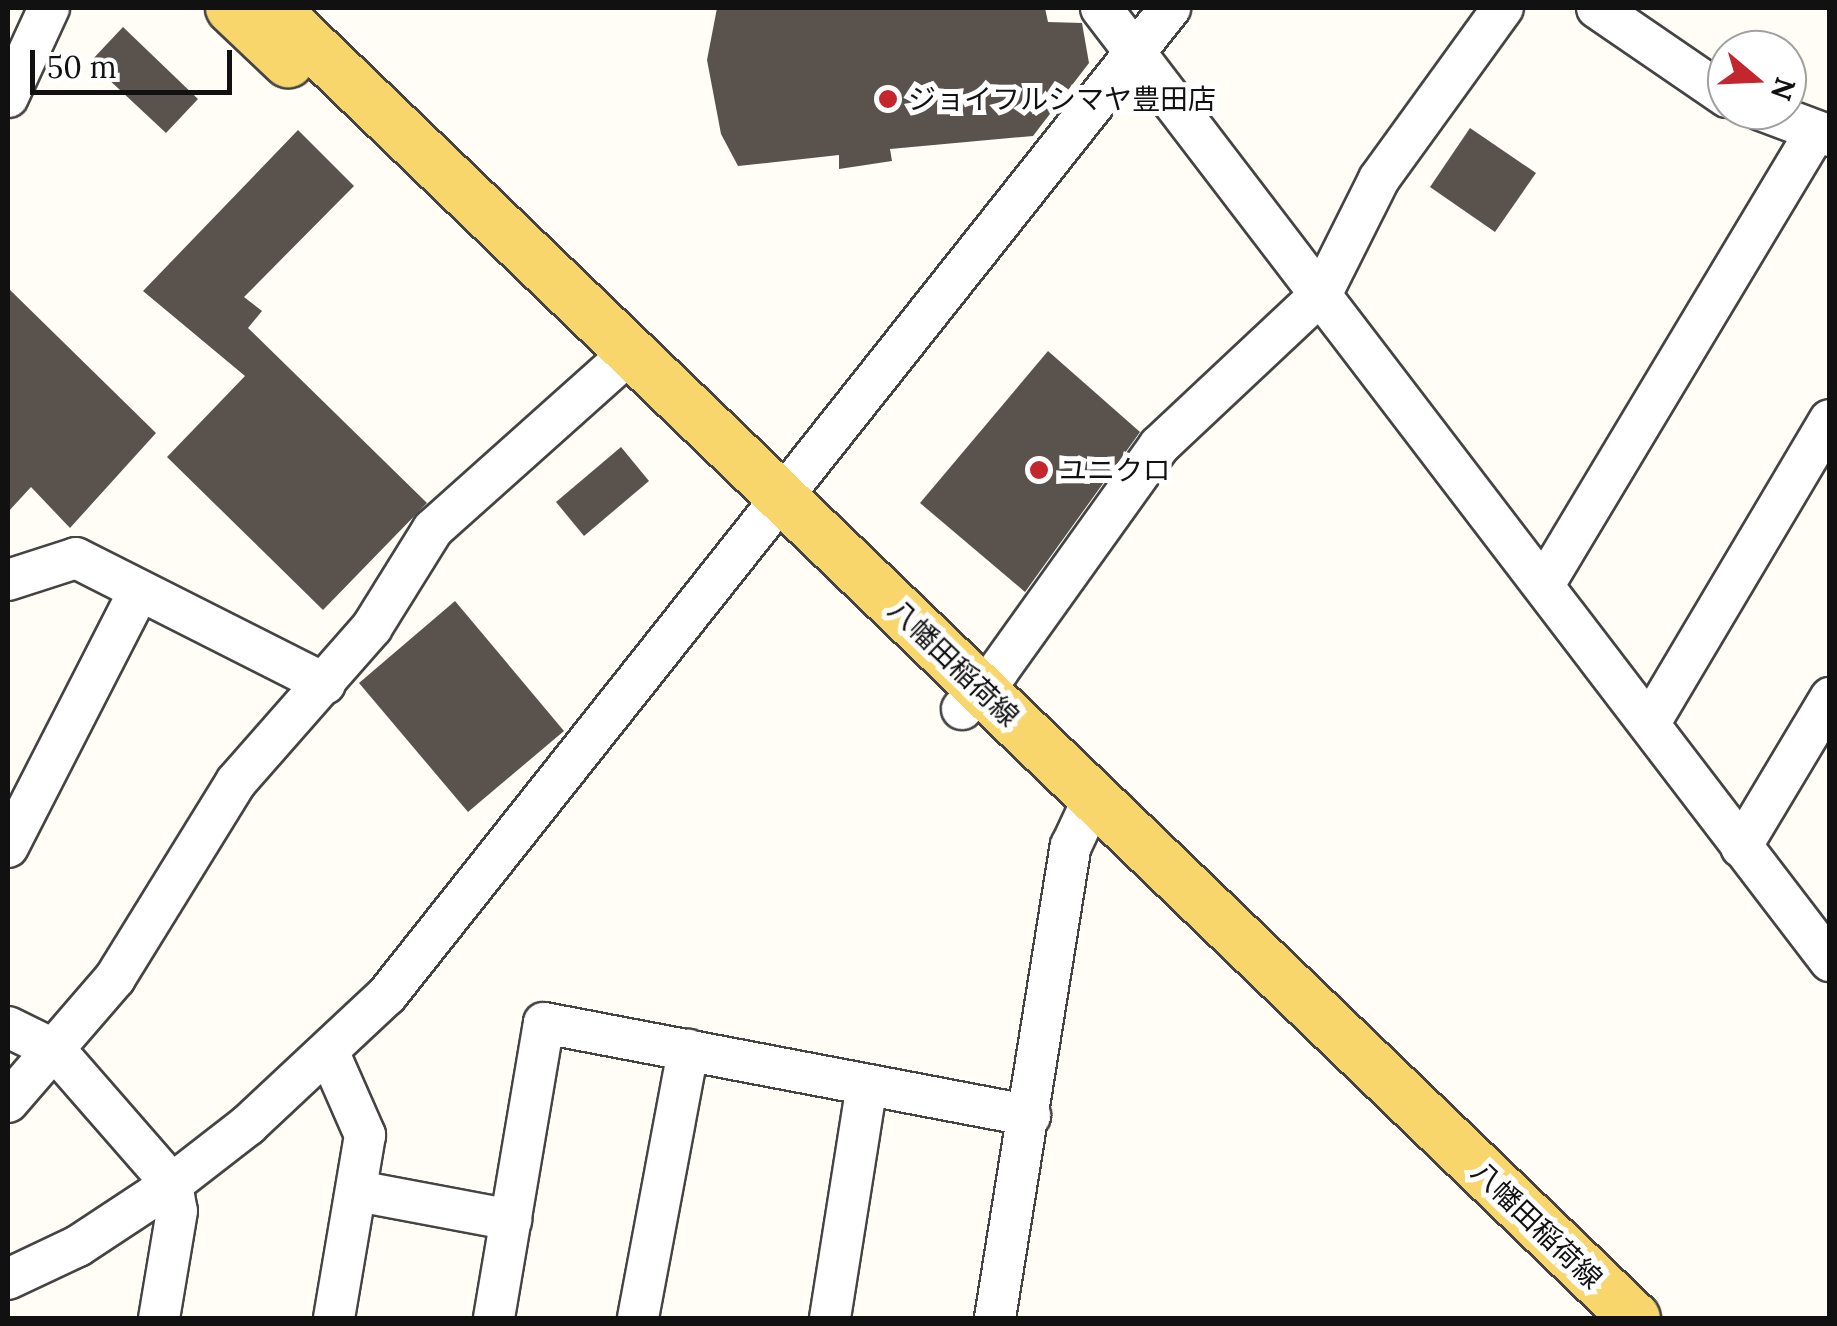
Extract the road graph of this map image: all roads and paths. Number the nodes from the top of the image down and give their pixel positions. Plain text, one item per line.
1 (49, 8) edge
2 (232, 8) edge
3 (273, 8) edge
4 (1101, 8) edge
5 (1170, 8) edge
6 (1503, 8) edge
7 (1597, 8) edge
8 (1132, 56) junction
9 (1707, 83) edge
10 (8, 97) edge
11 (1823, 134) edge
12 (1322, 292) junction
13 (621, 362) junction
14 (1827, 431) edge
15 (772, 503) junction
16 (8, 580) edge
17 (1545, 584) junction
18 (139, 591) junction
19 (325, 684) junction
20 (1830, 698) edge
21 (971, 699) junction
22 (1651, 721) junction
23 (1086, 810) junction
24 (1741, 846) junction
25 (8, 847) edge
26 (1830, 961) edge
27 (8, 1026) edge
28 (55, 1050) junction
29 (688, 1050) junction
30 (329, 1053) junction
31 (867, 1084) junction
32 (8, 1102) edge
33 (1030, 1116) junction
34 (172, 1184) junction
35 (358, 1192) junction
36 (511, 1220) junction
37 (8, 1279) edge
38 (159, 1318) edge
39 (334, 1318) edge
40 (494, 1318) edge
41 (638, 1318) edge
42 (830, 1318) edge
43 (995, 1318) edge
44 (1591, 1318) edge
45 (1635, 1318) edge

1 - 10 street
2 - 13 main road, 八幡田稲荷線
3 - 13 main road, 八幡田稲荷線
4 - 8 street
5 - 8 street
6 - 12 street
7 - 9 street
8 - 12 street
8 - 15 street
11 - 17 street
12 - 17 street
12 - 21 street
13 - 15 main road, 八幡田稲荷線
13 - 19 street
14 - 22 street
15 - 21 main road, 八幡田稲荷線
15 - 30 street
16 - 18 street
17 - 22 street
18 - 19 street
18 - 25 street
19 - 28 street
20 - 24 street
21 - 23 main road, 八幡田稲荷線
22 - 24 street
23 - 33 street
23 - 44 main road, 八幡田稲荷線
23 - 45 main road, 八幡田稲荷線
24 - 26 street
27 - 28 street
28 - 32 street
28 - 34 street
29 - 31 street
29 - 36 street
29 - 41 street
30 - 34 street
30 - 35 street
31 - 33 street
31 - 42 street
33 - 43 street
34 - 37 street
34 - 38 street
35 - 36 street
35 - 39 street
36 - 40 street

